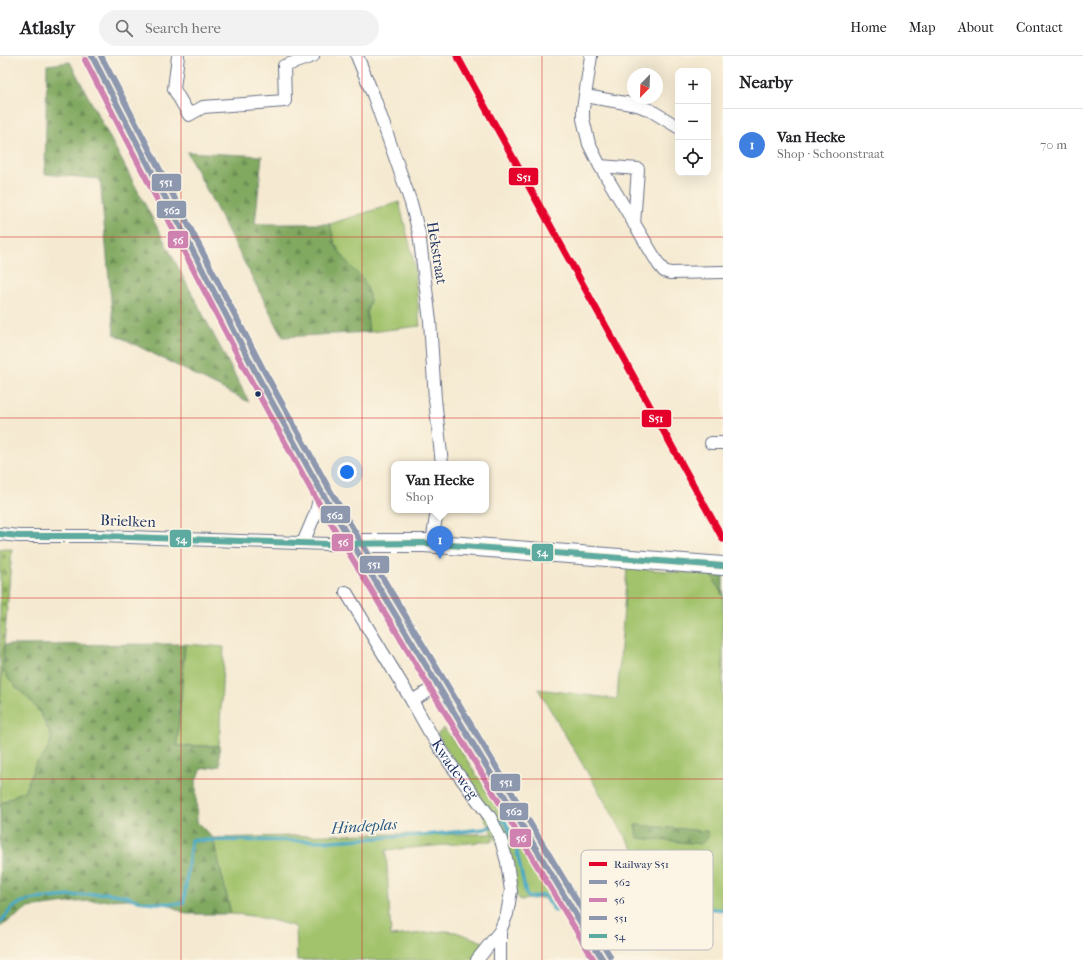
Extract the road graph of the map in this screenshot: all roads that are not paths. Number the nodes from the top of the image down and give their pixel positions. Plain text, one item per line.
1 (92, 56) edge
2 (178, 56) edge
3 (313, 56) edge
4 (357, 56) edge
5 (591, 56) edge
6 (585, 96) junction
7 (675, 125) edge
8 (600, 166) junction
9 (634, 224) junction
10 (723, 272) edge
11 (710, 443) dead end
12 (723, 443) edge
13 (442, 461) edge
14 (321, 491) junction
15 (437, 513) edge
16 (0, 534) edge
17 (303, 543) junction
18 (352, 543) junction
19 (432, 543) junction
20 (723, 566) edge
21 (346, 592) dead end
22 (438, 685) junction
23 (412, 701) junction
24 (581, 922) edge
25 (500, 931) junction
26 (598, 950) edge
27 (477, 960) edge
28 (500, 960) edge
29 (604, 960) edge

1 - 14 main road, Kwadeweg
2 - 3 street
4 - 13 street, Hekstraat
5 - 6 street
6 - 7 street
6 - 8 street
8 - 9 street
8 - 9 street
9 - 10 street
11 - 12 street
14 - 17 street
14 - 18 main road, Kwadeweg
15 - 19 street
16 - 17 street, Brielken
17 - 18 street, Brielken
18 - 19 main road
18 - 22 main road, Kwadeweg
19 - 20 main road
21 - 23 street, Kwadeweg
22 - 23 street
22 - 24 main road, Kwadeweg
23 - 25 street, Kwadeweg
25 - 27 street
25 - 28 street, Kwadeweg
26 - 29 main road, Kwadeweg

